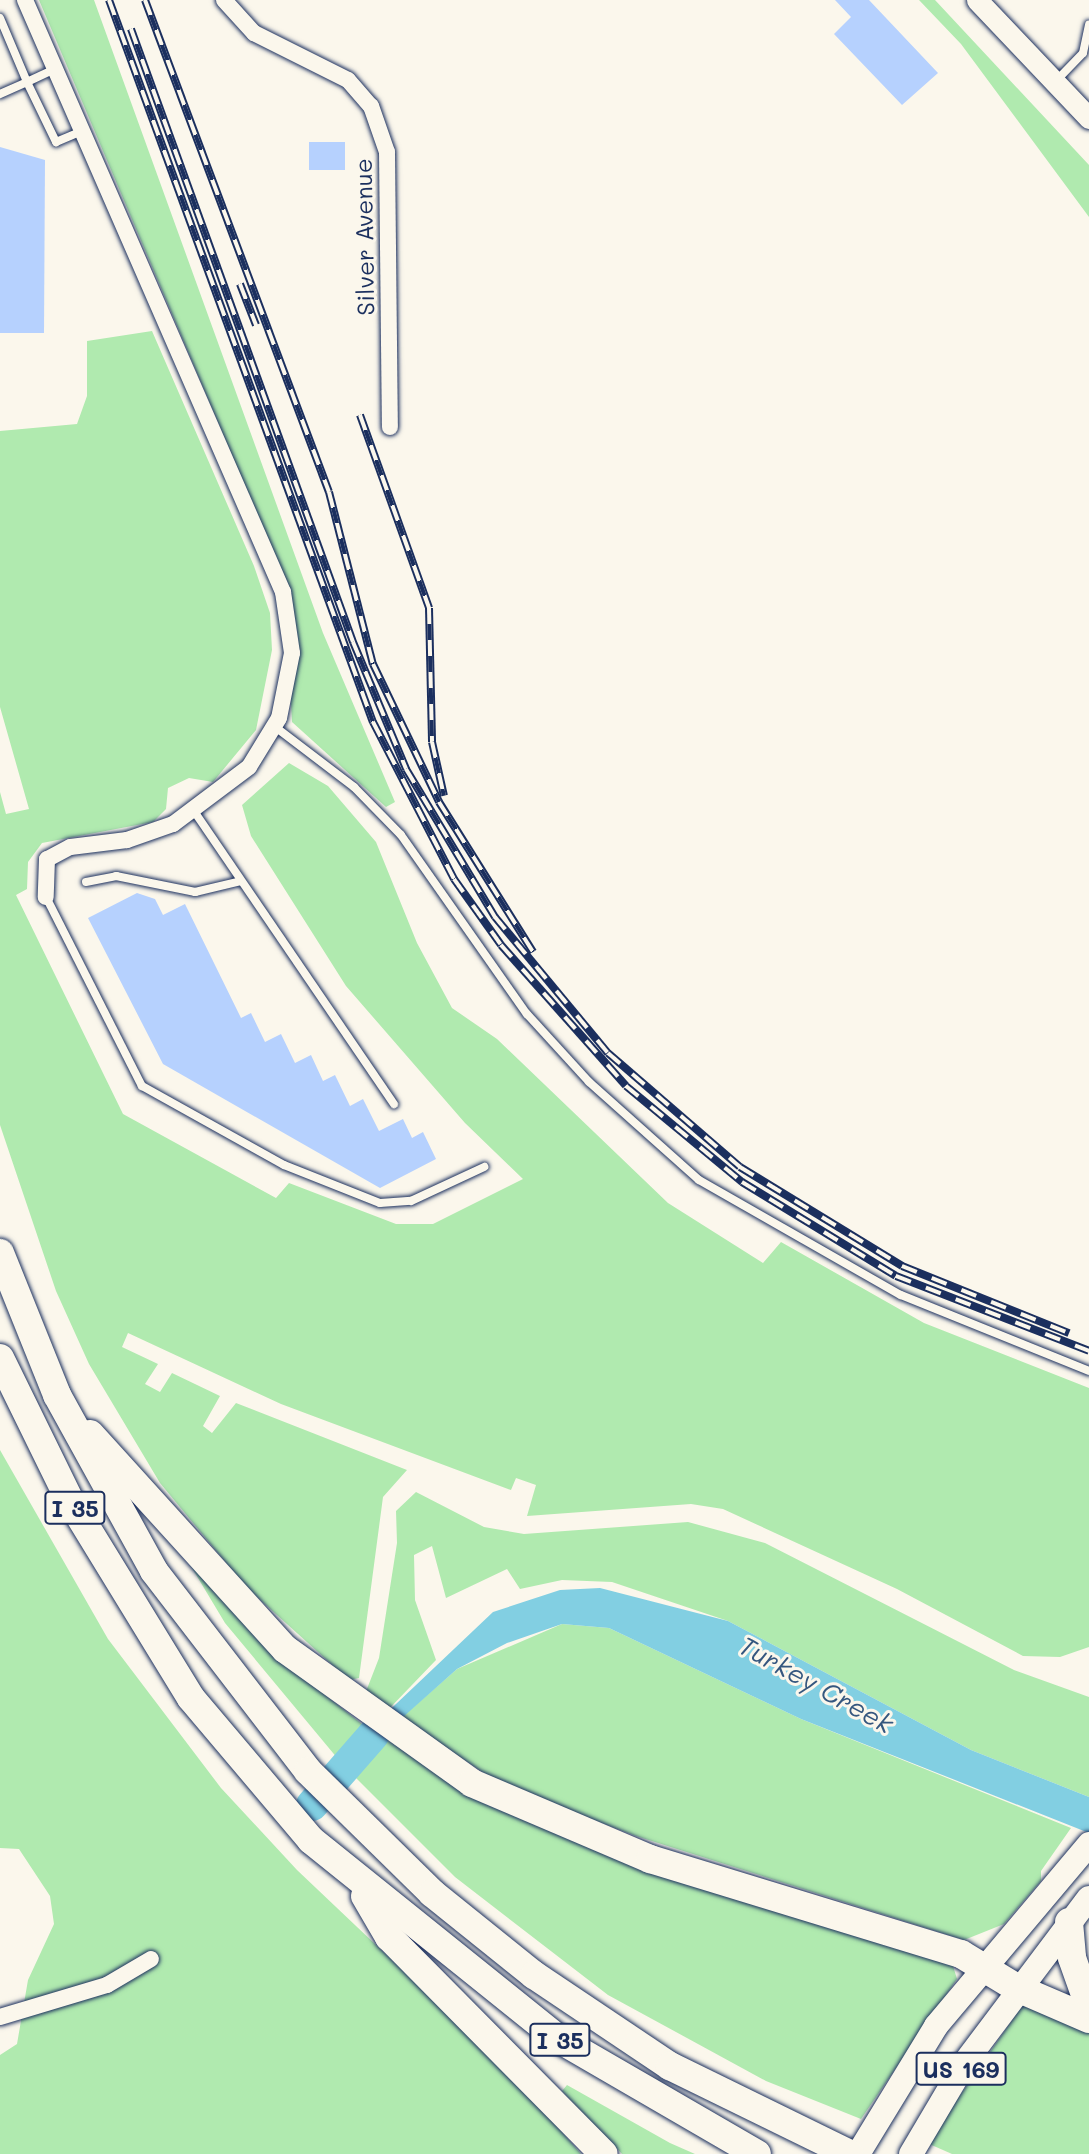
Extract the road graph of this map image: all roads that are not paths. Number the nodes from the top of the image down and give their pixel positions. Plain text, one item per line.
1 (25, 0) edge
2 (224, 0) edge
3 (977, 0) edge
4 (0, 18) edge
5 (1089, 25) edge
6 (55, 69) junction
7 (27, 82) junction
8 (1055, 82) junction
9 (0, 94) edge
10 (1089, 118) edge
11 (82, 131) junction
12 (390, 427) dead end
13 (274, 726) junction
14 (194, 811) junction
15 (241, 881) junction
16 (86, 882) dead end
17 (46, 898) joint
18 (394, 1104) dead end
19 (484, 1167) dead end
20 (0, 1253) edge
21 (0, 1359) edge
22 (1089, 1371) edge
23 (57, 1395) junction
24 (1089, 1844) edge
25 (373, 1902) junction
26 (1080, 1910) edge
27 (151, 1959) dead end
28 (983, 1967) junction
29 (1017, 1989) junction
30 (1089, 2006) edge
31 (0, 2017) edge
32 (1089, 2019) edge
33 (754, 2153) edge
34 (604, 2154) edge
35 (850, 2154) edge
36 (858, 2154) edge
37 (911, 2154) edge

1 - 6 street
2 - 12 street, Silver Avenue
3 - 8 main road
4 - 7 lane
5 - 8 lane
6 - 7 lane
6 - 11 street
7 - 9 lane
7 - 11 lane
8 - 10 main road
11 - 13 street
13 - 14 street
13 - 22 lane
14 - 15 lane
14 - 17 street
15 - 16 lane
15 - 18 lane
17 - 19 lane
20 - 23 highway, I 35
21 - 25 highway, I 35
23 - 28 highway
23 - 35 highway, I 35
24 - 28 main road, US 169
25 - 33 highway, I 35
25 - 34 highway
26 - 29 main road, US 169
26 - 30 highway
27 - 31 street
28 - 29 highway
28 - 36 main road, US 169
29 - 32 highway
29 - 37 main road, US 169

